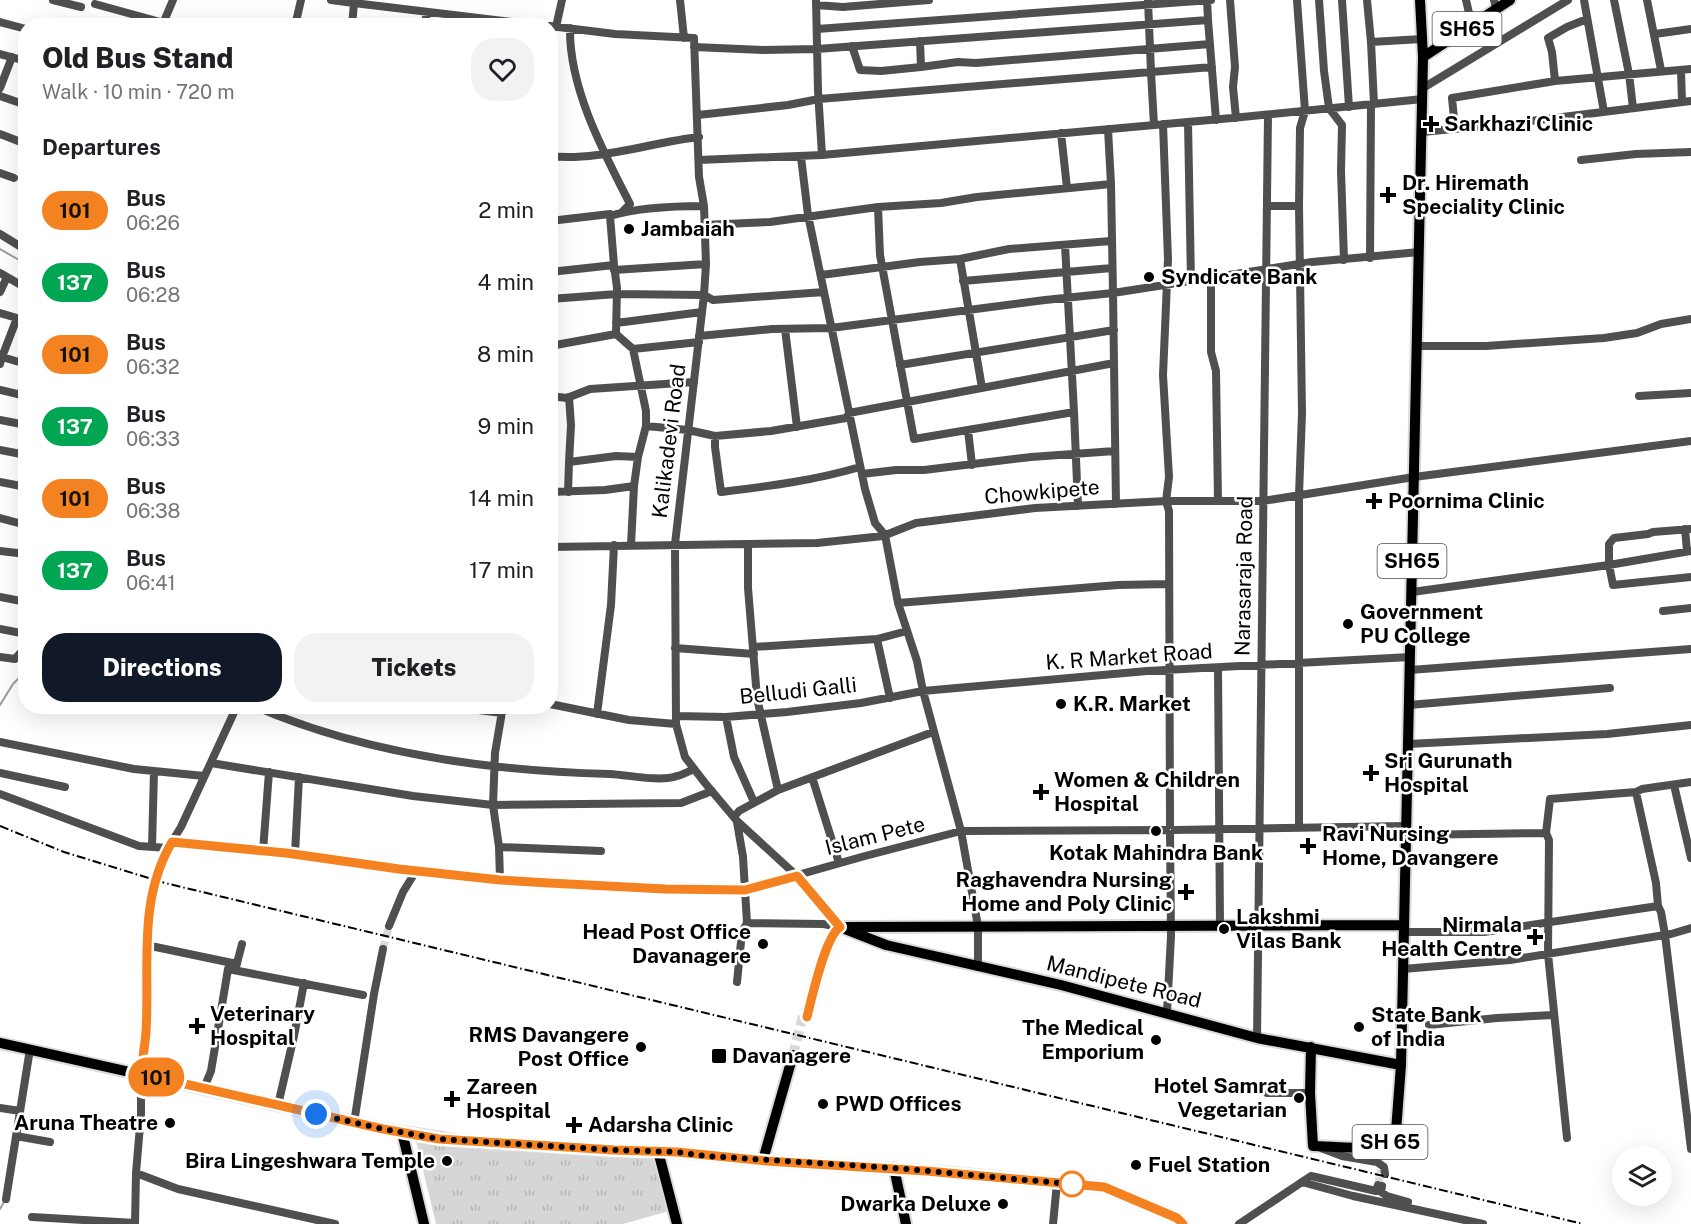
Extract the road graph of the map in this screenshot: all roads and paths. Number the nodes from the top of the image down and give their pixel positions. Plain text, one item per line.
1 (53, 0) edge
2 (173, 0) edge
3 (301, 0) edge
4 (331, 0) edge
5 (561, 0) edge
6 (680, 0) edge
7 (929, 0) edge
8 (1209, 0) edge
9 (1230, 0) edge
10 (1297, 0) edge
11 (1319, 0) edge
12 (1342, 0) edge
13 (1367, 0) edge
14 (1420, 0) edge
15 (1466, 0) edge
16 (1510, 0) edge
17 (1568, 0) edge
18 (1584, 0) edge
19 (1614, 0) edge
20 (1647, 0) edge
21 (372, 2) edge
22 (354, 3) junction
23 (816, 3) edge
24 (857, 3) edge
25 (1148, 3) edge
26 (95, 4) dead end
27 (1495, 5) edge
28 (81, 7) dead end
29 (426, 12) junction
30 (143, 18) edge
31 (166, 18) edge
32 (297, 18) edge
33 (353, 18) edge
34 (427, 18) edge
35 (477, 18) edge
36 (555, 18) edge
37 (1587, 19) junction
38 (1208, 20) junction
39 (0, 22) edge
40 (1149, 23) junction
41 (1472, 26) junction
42 (18, 27) edge
43 (558, 27) edge
44 (570, 28) junction
45 (817, 29) junction
46 (1691, 29) edge
47 (1655, 34) junction
48 (684, 38) junction
49 (1422, 39) junction
50 (920, 41) junction
51 (1371, 42) junction
52 (1210, 44) junction
53 (852, 46) junction
54 (694, 47) junction
55 (817, 49) junction
56 (1150, 49) junction
57 (0, 54) edge
58 (12, 57) junction
59 (1424, 57) junction
60 (18, 59) edge
61 (921, 67) junction
62 (1212, 67) junction
63 (1691, 69) edge
64 (1661, 70) junction
65 (1681, 70) junction
66 (1151, 72) junction
67 (1629, 74) junction
68 (1599, 78) junction
69 (1555, 81) junction
70 (0, 88) edge
71 (1423, 94) junction
72 (0, 96) edge
73 (819, 99) junction
74 (1687, 101) edge
75 (18, 102) edge
76 (1373, 104) junction
77 (1349, 107) junction
78 (1329, 108) junction
79 (1633, 108) junction
80 (1305, 111) junction
81 (1604, 112) junction
82 (698, 115) junction
83 (1268, 115) junction
84 (1236, 118) junction
85 (1216, 120) junction
86 (1188, 122) junction
87 (1159, 124) junction
88 (1108, 129) junction
89 (1455, 129) junction
90 (1422, 132) junction
91 (1061, 133) junction
92 (0, 134) edge
93 (699, 137) junction
94 (18, 141) edge
95 (1691, 152) edge
96 (604, 153) junction
97 (822, 155) junction
98 (801, 156) junction
99 (558, 157) edge
100 (699, 160) junction
101 (1581, 160) dead end
102 (0, 173) edge
103 (14, 178) dead end
104 (1111, 184) junction
105 (1066, 188) junction
106 (704, 206) junction
107 (1267, 206) junction
108 (1299, 206) junction
109 (878, 207) junction
110 (621, 213) junction
111 (808, 215) junction
112 (610, 216) junction
113 (558, 220) edge
114 (704, 225) junction
115 (0, 234) edge
116 (1111, 241) junction
117 (18, 245) edge
118 (1065, 245) junction
119 (1419, 252) junction
120 (1370, 258) junction
121 (960, 260) junction
122 (1344, 260) junction
123 (706, 264) junction
124 (1300, 264) junction
125 (883, 266) junction
126 (614, 267) junction
127 (1112, 268) junction
128 (1266, 269) junction
129 (558, 271) edge
130 (1067, 271) junction
131 (3, 275) edge
132 (821, 275) junction
133 (1211, 278) junction
134 (963, 281) junction
135 (1191, 281) junction
136 (18, 283) edge
137 (1167, 285) junction
138 (0, 292) edge
139 (824, 292) junction
140 (1113, 293) junction
141 (617, 294) junction
142 (704, 295) junction
143 (1069, 297) junction
144 (558, 298) edge
145 (968, 311) junction
146 (702, 312) junction
147 (0, 313) edge
148 (18, 318) edge
149 (1691, 319) edge
150 (892, 321) junction
151 (616, 323) junction
152 (18, 325) edge
153 (831, 328) junction
154 (785, 329) junction
155 (1114, 330) junction
156 (616, 334) junction
157 (1070, 336) junction
158 (699, 339) junction
159 (558, 345) edge
160 (1417, 346) junction
161 (633, 349) junction
162 (975, 352) junction
163 (1, 360) edge
164 (18, 363) edge
165 (1114, 363) junction
166 (900, 365) junction
167 (1071, 371) junction
168 (694, 382) junction
169 (641, 386) junction
170 (982, 388) junction
171 (0, 390) edge
172 (1691, 393) edge
173 (18, 394) edge
174 (558, 396) edge
175 (1639, 396) dead end
176 (570, 397) junction
177 (908, 402) junction
178 (1074, 412) junction
179 (849, 413) junction
180 (0, 420) edge
181 (18, 423) edge
182 (646, 426) junction
183 (797, 427) junction
184 (688, 429) junction
185 (968, 430) junction
186 (715, 436) junction
187 (1691, 441) edge
188 (0, 450) edge
189 (1115, 451) junction
190 (18, 453) edge
191 (1074, 454) junction
192 (638, 457) junction
193 (569, 462) junction
194 (972, 465) junction
195 (861, 470) junction
196 (1414, 477) junction
197 (0, 482) edge
198 (18, 485) edge
199 (634, 486) junction
200 (558, 492) edge
201 (568, 492) junction
202 (1299, 495) junction
203 (1166, 501) junction
204 (1218, 501) junction
205 (1263, 501) junction
206 (1116, 504) junction
207 (1078, 506) junction
208 (0, 518) edge
209 (18, 523) edge
210 (1688, 529) edge
211 (885, 535) junction
212 (675, 544) junction
213 (748, 544) junction
214 (614, 545) junction
215 (631, 545) junction
216 (558, 548) edge
217 (0, 551) edge
218 (1689, 551) edge
219 (18, 553) edge
220 (1609, 565) junction
221 (1691, 577) edge
222 (1169, 584) junction
223 (1412, 592) junction
224 (0, 597) edge
225 (18, 600) edge
226 (898, 603) junction
227 (1691, 608) edge
228 (1663, 611) dead end
229 (0, 629) edge
230 (907, 631) junction
231 (18, 632) edge
232 (877, 639) junction
233 (675, 648) junction
234 (1691, 649) edge
235 (754, 650) junction
236 (18, 656) edge
237 (0, 657) edge
238 (1410, 657) junction
239 (1299, 664) junction
240 (1261, 666) junction
241 (1218, 668) junction
242 (1170, 670) junction
243 (1410, 670) junction
244 (1611, 688) dead end
245 (922, 692) junction
246 (890, 698) junction
247 (1409, 705) junction
248 (558, 706) edge
249 (233, 714) edge
250 (272, 714) edge
251 (501, 714) edge
252 (597, 714) junction
253 (760, 715) junction
254 (726, 717) junction
255 (676, 720) junction
256 (1691, 725) edge
257 (933, 732) junction
258 (0, 742) edge
259 (1408, 744) junction
260 (211, 763) junction
261 (494, 767) junction
262 (694, 769) junction
263 (154, 771) junction
264 (269, 772) junction
265 (0, 773) edge
266 (204, 776) junction
267 (299, 777) junction
268 (812, 777) junction
269 (1691, 782) edge
270 (1674, 785) junction
271 (65, 787) dead end
272 (778, 790) junction
273 (712, 791) junction
274 (1635, 792) junction
275 (0, 794) edge
276 (754, 802) junction
277 (493, 805) junction
278 (736, 819) junction
279 (1259, 828) junction
280 (1299, 828) junction
281 (1219, 829) junction
282 (1170, 830) junction
283 (961, 831) junction
284 (1406, 831) junction
285 (1546, 833) junction
286 (170, 845) junction
287 (152, 847) junction
288 (499, 847) junction
289 (263, 851) junction
290 (601, 851) dead end
291 (295, 854) junction
292 (1691, 858) edge
293 (839, 863) junction
294 (416, 871) junction
295 (797, 876) junction
296 (500, 880) junction
297 (745, 890) junction
298 (1658, 906) junction
299 (747, 923) junction
300 (1547, 923) junction
301 (1220, 925) junction
302 (1258, 925) junction
303 (389, 926) tunnel mouth
304 (837, 926) junction
305 (978, 926) junction
306 (1169, 926) junction
307 (1691, 928) edge
308 (1404, 929) junction
309 (1665, 935) junction
310 (242, 944) dead end
311 (146, 945) junction
312 (383, 949) tunnel mouth
313 (1548, 954) junction
314 (236, 967) junction
315 (978, 967) junction
316 (1403, 969) junction
317 (738, 982) dead end
318 (304, 983) junction
319 (363, 995) dead end
320 (1167, 1012) junction
321 (1553, 1015) junction
322 (805, 1016) tunnel mouth
323 (1429, 1024) dead end
324 (1257, 1038) junction
325 (0, 1043) edge
326 (1311, 1047) junction
327 (30, 1050) junction
328 (795, 1056) tunnel mouth
329 (1401, 1065) junction
330 (141, 1074) junction
331 (204, 1088) junction
332 (1266, 1093) dead end
333 (1310, 1093) junction
334 (278, 1105) junction
335 (0, 1108) edge
336 (20, 1111) junction
337 (354, 1123) junction
338 (402, 1132) junction
339 (16, 1136) junction
340 (1567, 1138) dead end
341 (50, 1142) dead end
342 (1314, 1146) junction
343 (1691, 1149) edge
344 (658, 1151) junction
345 (764, 1160) junction
346 (894, 1168) junction
347 (1383, 1172) dead end
348 (136, 1173) junction
349 (1302, 1182) junction
350 (1058, 1183) junction
351 (6, 1199) dead end
352 (1425, 1211) junction
353 (33, 1216) dead end
354 (54, 1221) edge
355 (88, 1222) edge
356 (119, 1223) edge
357 (135, 1224) edge
358 (335, 1224) edge
359 (424, 1224) edge
360 (677, 1224) edge
361 (906, 1224) edge
362 (1053, 1224) edge
363 (1183, 1224) edge
364 (1239, 1224) edge
365 (1484, 1224) edge

1 - 28 street
2 - 31 street
3 - 32 street
4 - 22 street
5 - 36 street
6 - 48 street
7 - 24 street
8 - 25 street
8 - 38 street
9 - 84 street
10 - 80 street
11 - 78 street
12 - 77 street
13 - 51 street
14 - 49 main road
15 - 41 street
16 - 27 main road, SH65
17 - 71 street
18 - 37 street
19 - 67 street
20 - 47 street
21 - 22 street
21 - 29 street
22 - 33 street
23 - 24 street
23 - 45 street
25 - 40 street
25 - 45 street
26 - 30 street
27 - 41 main road, SH65
29 - 34 street
29 - 35 street
37 - 68 street
37 - 69 street
38 - 40 street
38 - 52 street
39 - 42 street
40 - 50 street
40 - 56 street
41 - 59 main road, SH65
43 - 44 street
44 - 48 street
44 - 96 street
45 - 55 street
46 - 47 street
47 - 64 street
48 - 54 street
49 - 51 street
49 - 59 main road
50 - 53 street
50 - 61 street
51 - 76 street
52 - 56 street
52 - 62 street
53 - 55 street
53 - 61 street
54 - 55 street
54 - 82 street, Kalikadevi Road
55 - 73 street
56 - 61 street
56 - 66 street
57 - 58 street
58 - 60 street
58 - 70 street
59 - 71 main road, SH65
62 - 66 street
62 - 85 street
63 - 65 street
64 - 65 street
64 - 67 street
65 - 74 street
66 - 73 street
66 - 87 street
67 - 68 street
67 - 79 street
68 - 69 street
68 - 81 street
69 - 89 street
71 - 76 street
71 - 90 main road, SH65
72 - 75 street
73 - 82 street
73 - 97 street
74 - 79 street
76 - 77 street
76 - 120 street
77 - 78 street
78 - 80 street
78 - 122 street
79 - 81 street
80 - 83 street
80 - 108 street
81 - 89 street
82 - 93 street, Kalikadevi Road
83 - 84 street
83 - 107 street, Narasaraja Road
84 - 85 street
85 - 86 street
86 - 87 street
86 - 135 street
87 - 88 street
87 - 137 street
88 - 91 street
88 - 104 street
89 - 90 street
90 - 119 main road, SH65
91 - 97 street
91 - 105 street
92 - 94 street
93 - 96 street
93 - 100 street, Kalikadevi Road
95 - 101 street
96 - 99 street
96 - 110 street
97 - 98 street
98 - 100 street
98 - 111 street
100 - 106 street, Kalikadevi Road
102 - 103 street
104 - 105 street
104 - 116 street
105 - 109 street
106 - 110 street
106 - 114 street, Kalikadevi Road
107 - 108 street
107 - 128 street, Narasaraja Road
108 - 124 street
109 - 111 street
109 - 125 street
110 - 112 street
111 - 114 street
111 - 132 street
112 - 113 street
112 - 126 street
114 - 123 street, Kalikadevi Road
115 - 117 street
116 - 118 street
116 - 127 street
118 - 121 street
118 - 130 street
119 - 120 street
119 - 160 main road, SH65
120 - 122 street
121 - 125 street
121 - 134 street
122 - 124 street
123 - 126 street
123 - 142 street, Kalikadevi Road
124 - 128 street
124 - 202 street
125 - 132 street
125 - 150 street
126 - 129 street
126 - 141 street
127 - 130 street
127 - 140 street
128 - 133 street
128 - 205 street, Narasaraja Road
130 - 134 street
130 - 143 street
131 - 136 street
131 - 138 street
132 - 139 street
133 - 135 street
133 - 204 street
134 - 145 street
135 - 137 street
137 - 140 street
137 - 203 street
139 - 142 street
139 - 153 street
140 - 143 street
140 - 155 street
141 - 142 street
141 - 144 street
141 - 151 street
142 - 146 street, Kalikadevi Road
143 - 145 street
143 - 157 street
145 - 150 street
145 - 162 street
146 - 151 street
146 - 158 street, Kalikadevi Road
147 - 148 street
149 - 160 street
150 - 153 street
150 - 166 street
151 - 156 street
152 - 163 street
153 - 154 street
153 - 179 street
154 - 158 street
154 - 183 street
155 - 157 street
155 - 165 street
156 - 159 street
156 - 161 street
157 - 162 street
157 - 167 street
158 - 161 street
158 - 168 street, Kalikadevi Road
160 - 196 main road, SH65
161 - 169 street
162 - 166 street
162 - 170 street
163 - 164 street
165 - 167 street
165 - 189 street
166 - 177 street
167 - 170 street
167 - 178 street
168 - 169 street
168 - 184 street, Kalikadevi Road
169 - 176 street
169 - 182 street
170 - 177 street
171 - 173 street
172 - 175 street
174 - 176 street
176 - 193 street
177 - 179 street
177 - 185 street
178 - 185 street
178 - 191 street
179 - 183 street
179 - 195 street
180 - 181 street
182 - 184 street
182 - 192 street
183 - 186 street
184 - 186 street
184 - 212 street, Kalikadevi Road
185 - 194 street
186 - 195 street
187 - 196 street, Chowkipete
188 - 190 street
189 - 191 street
189 - 206 street
191 - 194 street
191 - 207 street
192 - 193 street
192 - 199 street
193 - 201 street
194 - 195 street
195 - 211 street
196 - 202 street, Chowkipete
196 - 223 main road, SH65
197 - 198 street
199 - 201 street
199 - 215 street
200 - 201 street
202 - 205 street, Chowkipete
202 - 239 street
203 - 204 street, Chowkipete
203 - 206 street, Chowkipete
203 - 222 street
204 - 205 street, Chowkipete
205 - 240 street, Narasaraja Road
206 - 207 street, Chowkipete
207 - 211 street, Chowkipete
208 - 209 street
210 - 218 street
210 - 220 street
211 - 213 street, Chowkipete
211 - 226 street
212 - 213 street, Chowkipete
212 - 215 street, Chowkipete
212 - 233 street, Kalikadevi Road
213 - 235 street
214 - 215 street, Chowkipete
214 - 216 street, Chowkipete
214 - 252 street
217 - 219 street
218 - 220 street
220 - 221 street
220 - 223 street
222 - 226 street
222 - 242 street
223 - 238 main road, SH65
224 - 225 street
226 - 230 street
227 - 228 street
229 - 231 street
230 - 232 street
230 - 245 street
232 - 235 street
232 - 246 street
233 - 235 street
233 - 255 street, Kalikadevi Road
234 - 243 street
235 - 253 street
236 - 237 street
238 - 239 street, K. R Market Road
238 - 243 main road, SH65
239 - 240 street, K. R Market Road
239 - 280 street
240 - 241 street, K. R Market Road
240 - 279 street, Narasaraja Road
241 - 242 street, K. R Market Road
241 - 281 street
242 - 245 street, K. R Market Road
242 - 282 street
243 - 247 main road, SH65
244 - 247 street
245 - 246 street, Belludi Galli
245 - 257 street
246 - 253 street, Belludi Galli
247 - 259 main road, SH65
248 - 252 street, Belludi Galli
249 - 260 street
250 - 261 street
251 - 261 street
252 - 255 street, Belludi Galli
253 - 254 street, Belludi Galli
253 - 272 street
254 - 255 street, Belludi Galli
254 - 276 street
255 - 262 street, Kalikadevi Road
256 - 259 street
257 - 268 street
257 - 283 street
258 - 263 street
259 - 284 main road, SH65
260 - 264 street
260 - 266 street
261 - 262 street
261 - 277 street
262 - 273 street, Kalikadevi Road
263 - 266 street
263 - 287 street
264 - 267 street
264 - 289 street
265 - 271 street
266 - 286 street
267 - 277 street
267 - 291 street
268 - 272 street
268 - 293 street
269 - 270 street
270 - 274 street
270 - 292 street
272 - 276 street
273 - 277 street
273 - 278 street, Kalikadevi Road
274 - 285 street
274 - 298 street
275 - 287 street, Islam Pete
276 - 278 street
277 - 288 street
278 - 295 street, Kalikadevi Road
278 - 297 street
279 - 280 street, Islam Pete
279 - 281 street, Islam Pete
279 - 302 street, Narasaraja Road
280 - 284 street, Islam Pete
281 - 282 street, Islam Pete
281 - 301 street
282 - 283 street, Islam Pete
282 - 306 street
283 - 293 street, Islam Pete
283 - 305 street
284 - 285 street, Islam Pete
284 - 308 main road, SH65
285 - 300 street
286 - 287 street, Islam Pete
286 - 289 street, Islam Pete
286 - 311 street
288 - 290 street
288 - 296 street
289 - 291 street, Islam Pete
291 - 294 street, Islam Pete
293 - 295 street, Islam Pete
294 - 296 street, Islam Pete
294 - 303 street
295 - 297 street, Islam Pete
295 - 304 street, Kalikadevi Road
296 - 297 street, Islam Pete
297 - 299 street
298 - 300 street
298 - 309 street
299 - 304 street
299 - 317 street
300 - 308 street
300 - 313 street
301 - 302 main road
301 - 306 main road
302 - 308 main road
302 - 324 street, Narasaraja Road
304 - 305 main road
304 - 315 main road, Mandipete Road
304 - 322 main road
305 - 306 main road
305 - 315 street
306 - 320 street
307 - 309 street
308 - 316 main road, SH65
309 - 313 street
309 - 343 street
310 - 314 street
311 - 314 street
311 - 330 street
312 - 337 street
313 - 316 street
313 - 321 street
314 - 318 street
314 - 331 street
315 - 320 main road, Mandipete Road
316 - 329 main road, SH65
318 - 319 street
318 - 334 street
320 - 324 main road, Mandipete Road
321 - 323 street
321 - 340 street
324 - 326 main road, Mandipete Road
325 - 327 main road
326 - 329 main road, Mandipete Road
326 - 333 main road
327 - 330 main road
327 - 336 street
328 - 345 main road
329 - 342 main road, SH 65
330 - 331 main road
330 - 348 street
331 - 334 main road
332 - 333 street
333 - 342 main road
334 - 337 main road
335 - 336 street
336 - 339 street
337 - 338 main road
338 - 344 main road
338 - 359 main road
339 - 341 street
339 - 351 street
342 - 347 street
344 - 345 main road
344 - 360 main road
345 - 346 main road
346 - 350 main road
346 - 361 main road
348 - 357 street
348 - 358 street
349 - 352 street
349 - 352 street
349 - 364 street
350 - 362 street
350 - 363 main road
352 - 365 street
353 - 354 street
354 - 355 street
355 - 356 street
356 - 357 street

